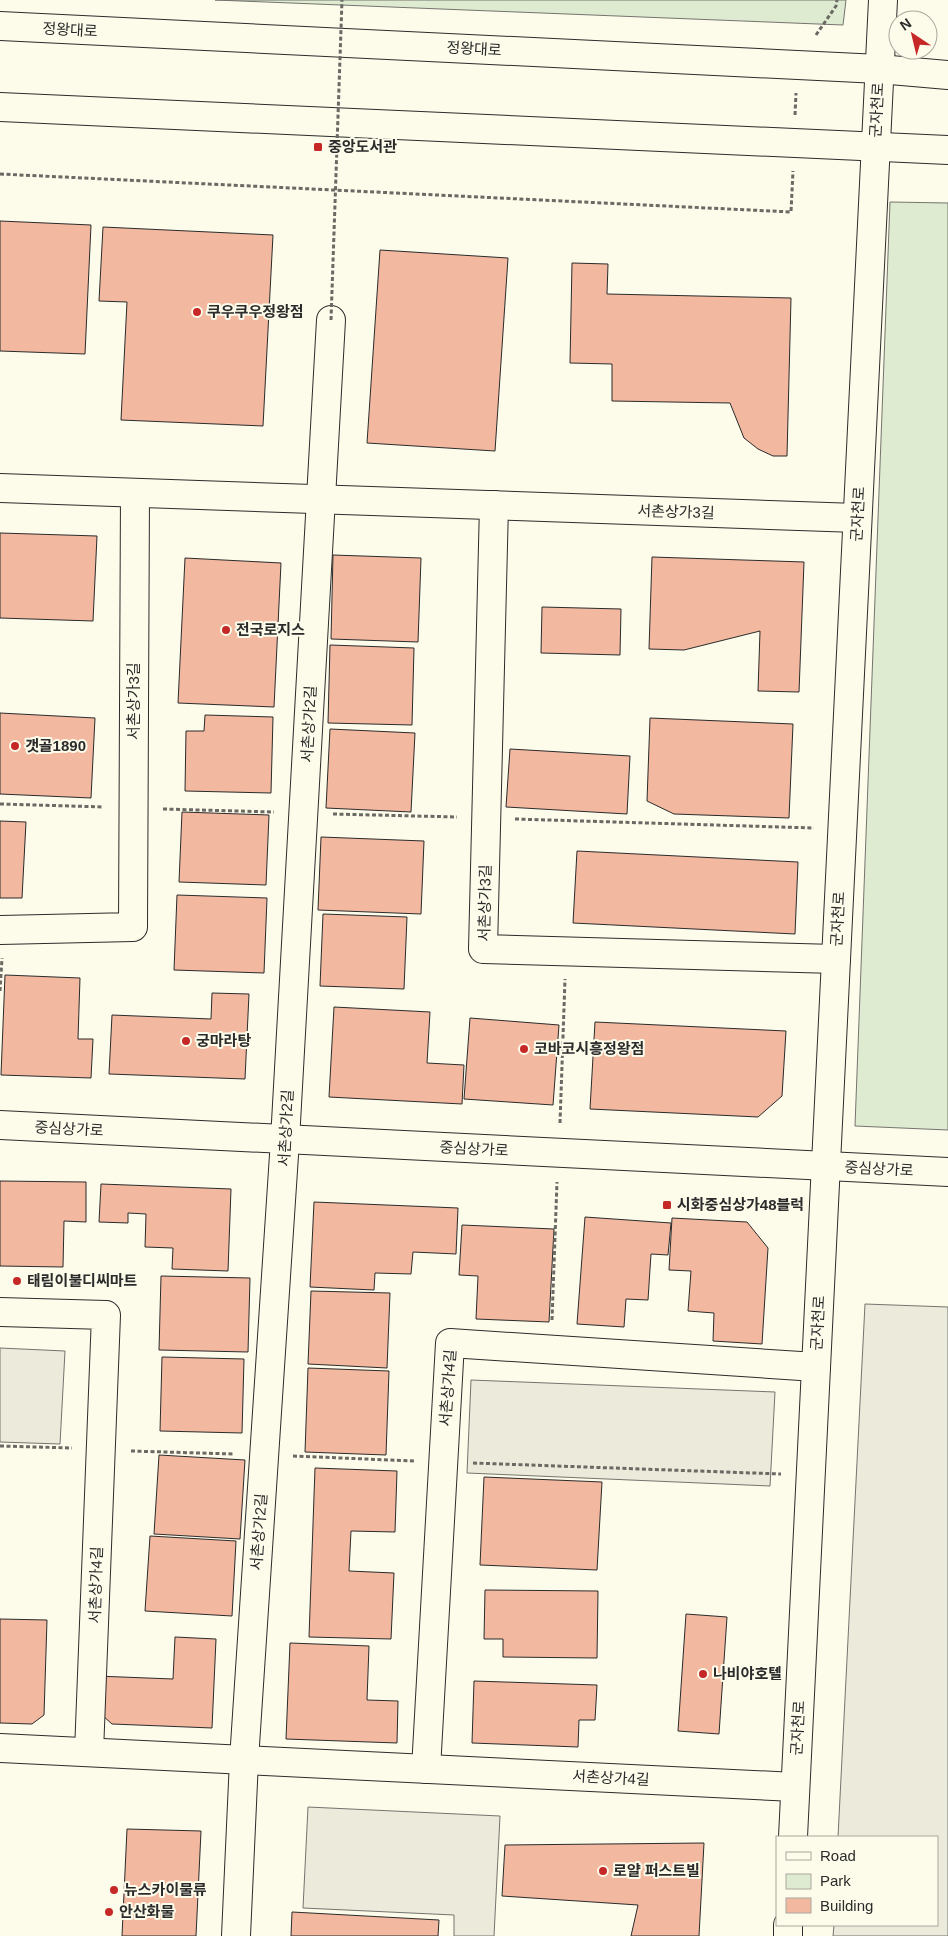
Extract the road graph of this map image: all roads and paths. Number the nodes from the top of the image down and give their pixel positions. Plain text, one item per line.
1 (342, 0) edge
2 (837, 0) edge
3 (883, 0) edge
4 (0, 26) edge
5 (796, 64) junction
6 (879, 68) junction
7 (939, 75) edge
8 (0, 107) edge
9 (794, 142) junction
10 (876, 146) junction
11 (936, 150) edge
12 (0, 174) edge
13 (331, 320) joint
14 (0, 488) edge
15 (136, 493) junction
16 (321, 499) junction
17 (494, 506) junction
18 (857, 518) junction
19 (0, 804) edge
20 (134, 808) junction
21 (304, 813) junction
22 (486, 818) junction
23 (842, 829) junction
24 (0, 930) edge
25 (836, 959) junction
26 (0, 1125) edge
27 (285, 1140) junction
28 (826, 1166) junction
29 (948, 1172) edge
30 (0, 1312) edge
31 (816, 1367) junction
32 (0, 1446) edge
33 (101, 1450) junction
34 (264, 1455) junction
35 (444, 1462) junction
36 (810, 1475) junction
37 (0, 1748) edge
38 (89, 1752) junction
39 (244, 1760) junction
40 (426, 1769) junction
41 (795, 1787) junction
42 (793, 1836) edge
43 (236, 1936) edge

1 - 13 path, bridge
2 - 5 path
3 - 6 street, 군자천로
4 - 5 street, 정왕대로
5 - 6 street, 정왕대로
5 - 9 path
6 - 7 street, 정왕대로
6 - 10 street, 군자천로
8 - 9 street
9 - 10 street
9 - 12 path
10 - 11 street
10 - 18 street, 군자천로
13 - 16 street, 서촌상가2길
14 - 15 street, 서촌상가3길
15 - 16 street, 서촌상가3길
15 - 20 street, 서촌상가3길
16 - 17 street, 서촌상가3길
16 - 21 street, 서촌상가2길
17 - 18 street, 서촌상가3길
17 - 22 street, 서촌상가3길
18 - 23 street, 군자천로
19 - 20 path
20 - 21 path
20 - 24 street, 서촌상가3길
21 - 22 path
21 - 27 street, 서촌상가2길
22 - 23 path
22 - 25 street, 서촌상가3길
23 - 25 street, 군자천로
25 - 28 street, 군자천로
26 - 27 street, 중심상가로
27 - 28 street, 중심상가로
27 - 34 street, 서촌상가2길
28 - 29 street, 중심상가로
28 - 31 street, 군자천로
30 - 33 street, 서촌상가4길
31 - 35 street, 서촌상가4길
31 - 36 street, 군자천로
32 - 33 path
33 - 34 path
33 - 38 street, 서촌상가4길
34 - 35 path
34 - 39 street, 서촌상가2길
35 - 36 path
35 - 40 street, 서촌상가4길
36 - 41 street, 군자천로
37 - 38 street, 서촌상가4길
38 - 39 street, 서촌상가4길
39 - 40 street, 서촌상가4길
39 - 43 street, 서촌상가2길
40 - 41 street, 서촌상가4길
41 - 42 street, 군자천로

